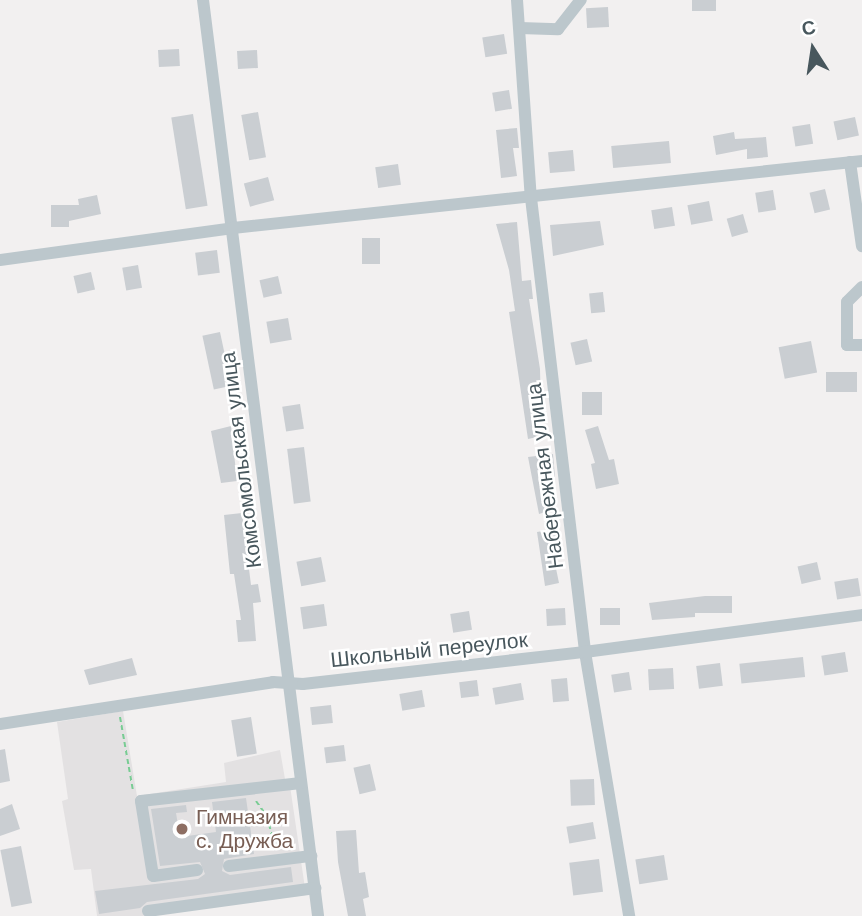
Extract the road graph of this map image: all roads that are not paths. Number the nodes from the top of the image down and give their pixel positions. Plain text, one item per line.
1 (203, 0) edge
2 (517, 0) edge
3 (581, 0) edge
4 (520, 28) junction
5 (856, 162) edge
6 (531, 198) junction
7 (233, 228) junction
8 (862, 246) edge
9 (0, 260) edge
10 (862, 287) edge
11 (862, 345) edge
12 (862, 615) edge
13 (585, 652) junction
14 (288, 683) junction
15 (0, 724) edge
16 (301, 783) junction
17 (311, 856) junction
18 (229, 866) dead end
19 (197, 870) dead end
20 (315, 888) junction
21 (149, 911) dead end
22 (318, 916) edge
23 (629, 916) edge

1 - 7 street, Комсомольская улица
2 - 4 street, Набережная улица
3 - 4 street
4 - 6 street, Набережная улица
5 - 6 street
5 - 8 street
6 - 7 street
6 - 13 street, Набережная улица
7 - 9 street
7 - 14 street, Комсомольская улица
10 - 11 street
12 - 13 street, Школьный переулок
13 - 14 street, Школьный переулок
13 - 23 street, Набережная улица
14 - 15 street, Школьный переулок
14 - 16 street, Комсомольская улица
16 - 17 street, Комсомольская улица
16 - 19 street
17 - 18 street
17 - 20 street, Комсомольская улица
20 - 21 street
20 - 22 street, Комсомольская улица

